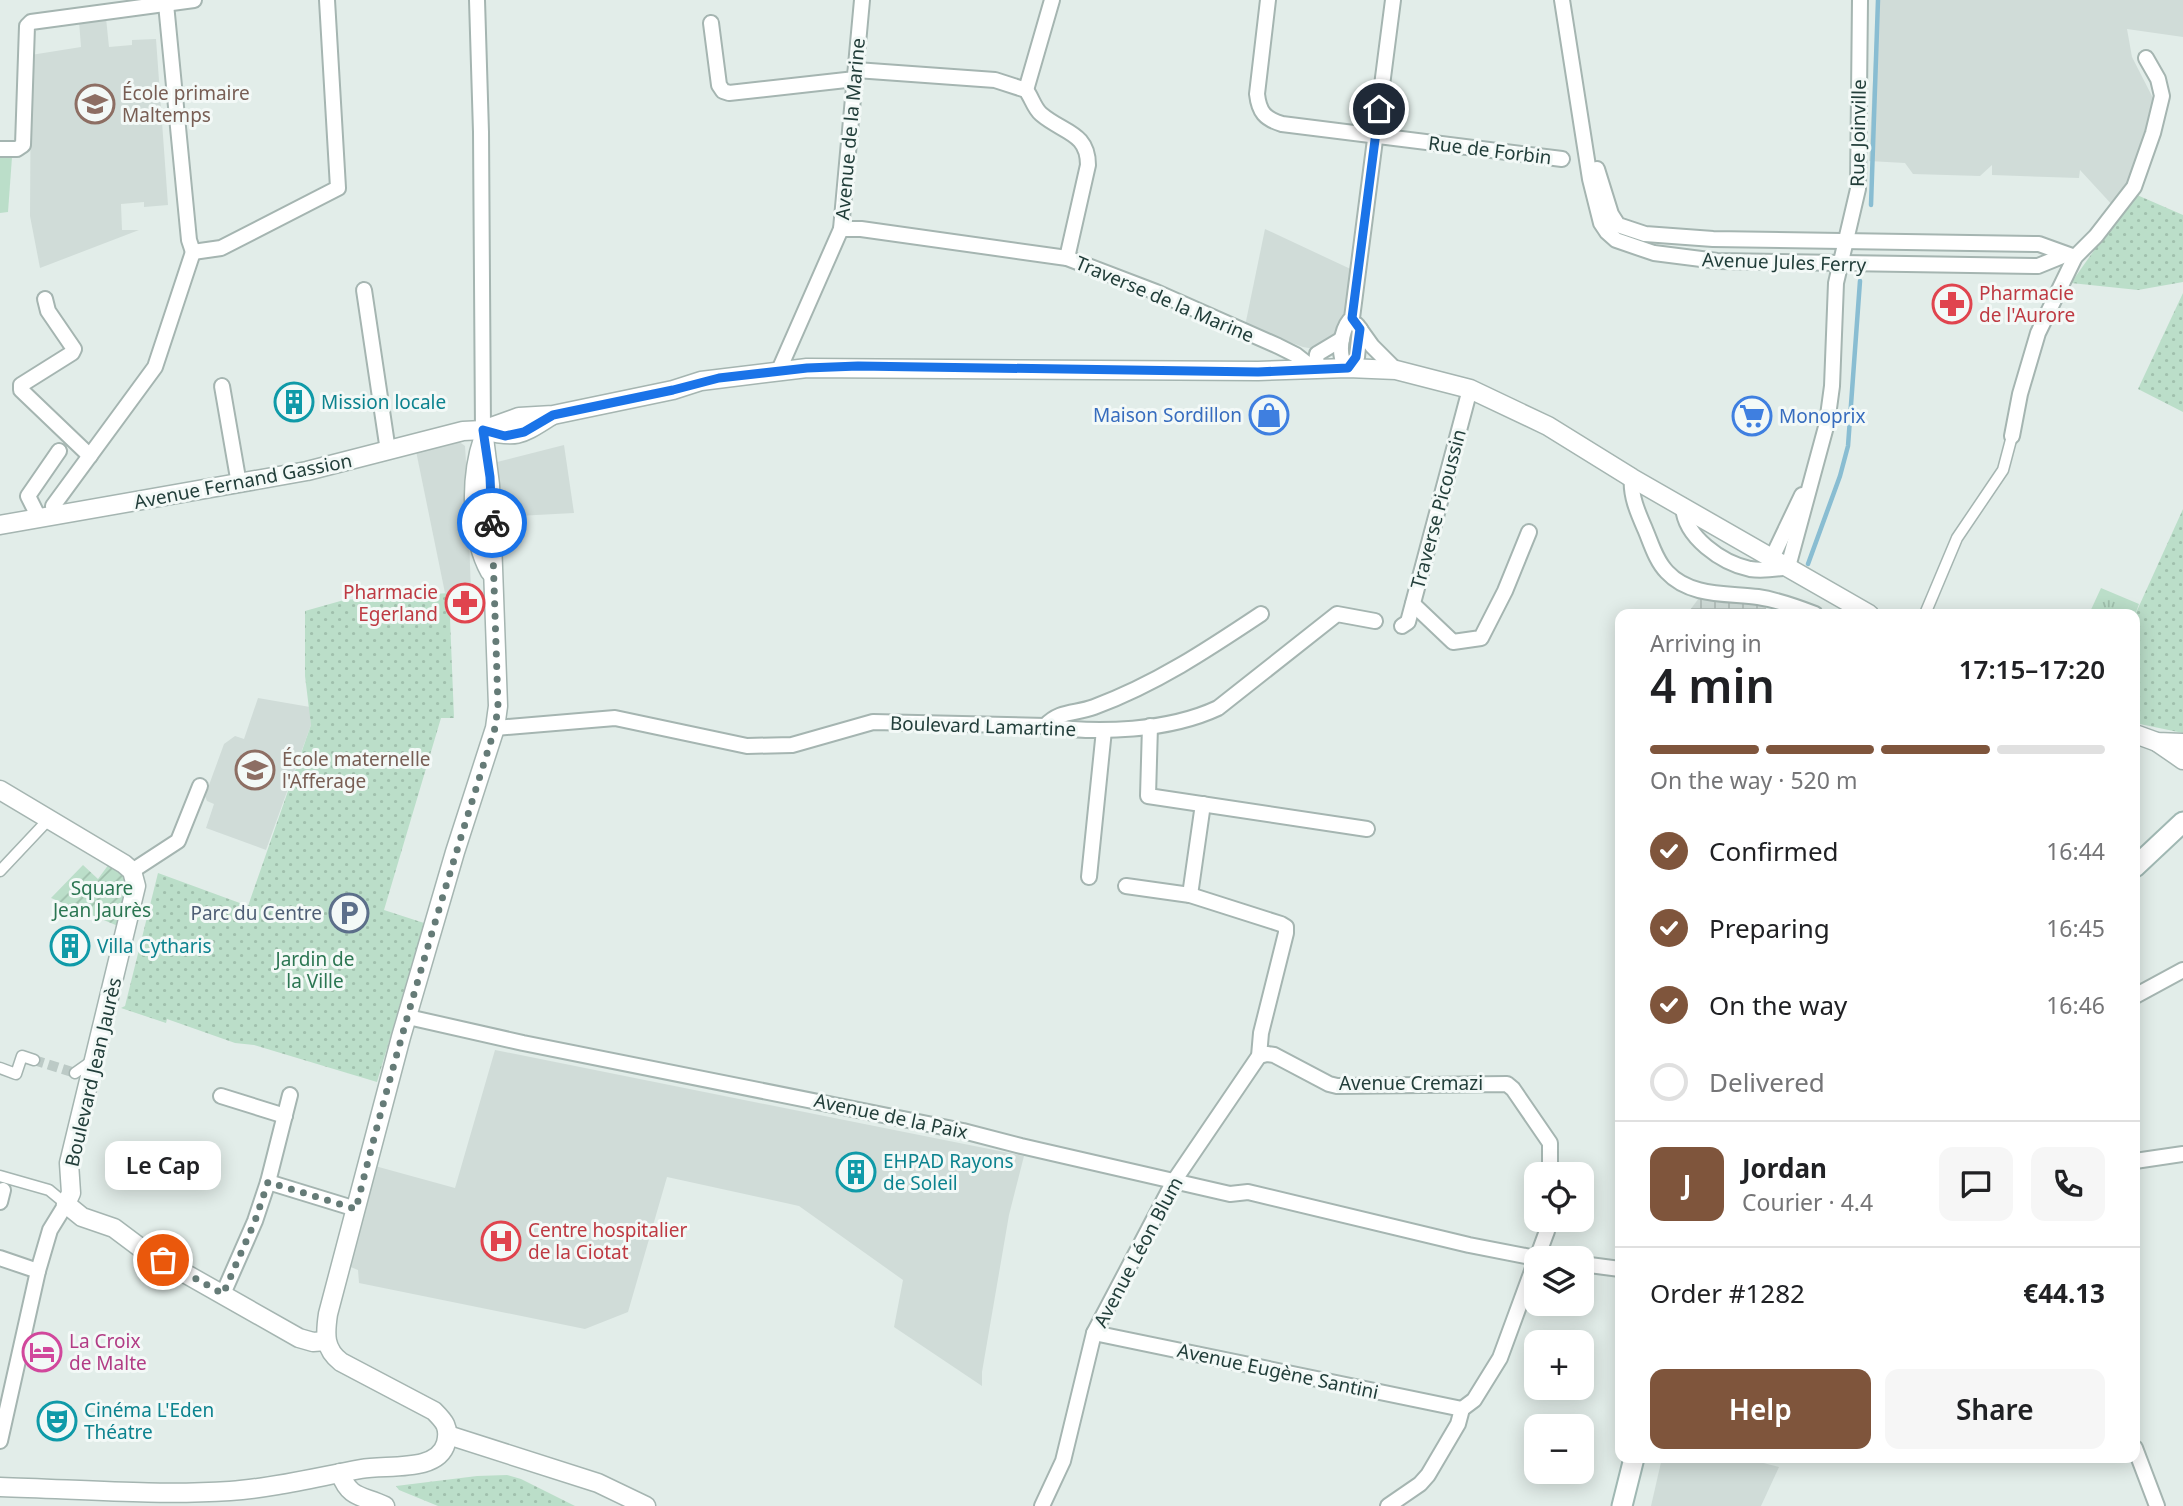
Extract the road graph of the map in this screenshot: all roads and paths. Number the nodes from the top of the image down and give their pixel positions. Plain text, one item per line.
1 (194, 0) edge
2 (327, 0) edge
3 (477, 0) edge
4 (862, 0) edge
5 (1052, 0) edge
6 (1268, 0) edge
7 (1393, 0) edge
8 (1562, 0) edge
9 (1860, 0) edge
10 (166, 4) junction
11 (711, 23) dead end
12 (2146, 58) dead end
13 (856, 75) junction
14 (1027, 90) junction
15 (1584, 135) junction
16 (1375, 136) junction
17 (0, 149) edge
18 (1562, 159) dead end
19 (841, 229) junction
20 (1845, 241) junction
21 (193, 252) junction
22 (2070, 256) junction
23 (1067, 258) junction
24 (1841, 264) junction
25 (364, 290) dead end
26 (45, 299) dead end
27 (1356, 324) junction
28 (1342, 339) junction
29 (1348, 368) junction
30 (779, 370) junction
31 (1315, 370) junction
32 (1396, 370) junction
33 (222, 386) dead end
34 (1470, 389) junction
35 (483, 434) junction
36 (2012, 436) joint
37 (60, 451) dead end
38 (388, 451) junction
39 (90, 456) junction
40 (1814, 469) junction
41 (1632, 478) junction
42 (239, 484) junction
43 (1683, 506) junction
44 (47, 517) junction
45 (0, 525) edge
46 (1529, 532) dead end
47 (1772, 558) junction
48 (1788, 567) junction
49 (1413, 604) junction
50 (1799, 609) edge
51 (1860, 609) edge
52 (1927, 609) edge
53 (1261, 614) dead end
54 (1375, 621) dead end
55 (1402, 626) dead end
56 (1045, 726) junction
57 (1150, 726) junction
58 (495, 728) junction
59 (1104, 730) junction
60 (2140, 736) edge
61 (2181, 756) edge
62 (201, 786) dead end
63 (0, 790) edge
64 (1203, 804) junction
65 (49, 819) junction
66 (2183, 822) edge
67 (1367, 830) dead end
68 (2140, 862) edge
69 (128, 867) junction
70 (0, 871) edge
71 (1089, 877) dead end
72 (1126, 886) dead end
73 (1190, 895) junction
74 (2183, 970) edge
75 (2140, 993) edge
76 (408, 1017) junction
77 (1259, 1056) junction
78 (34, 1060) dead end
79 (94, 1060) junction
80 (0, 1068) edge
81 (75, 1073) dead end
82 (221, 1096) dead end
83 (290, 1096) dead end
84 (285, 1115) junction
85 (2183, 1154) edge
86 (2140, 1160) edge
87 (1550, 1162) edge
88 (1174, 1181) junction
89 (268, 1182) junction
90 (1, 1190) edge
91 (66, 1205) junction
92 (356, 1209) junction
93 (1524, 1256) edge
94 (0, 1258) edge
95 (1594, 1266) edge
96 (1615, 1268) edge
97 (38, 1271) junction
98 (223, 1294) junction
99 (1524, 1294) edge
100 (1094, 1334) junction
101 (326, 1341) junction
102 (1462, 1409) junction
103 (448, 1438) junction
104 (0, 1441) edge
105 (2140, 1461) edge
106 (1633, 1463) edge
107 (362, 1469) junction
108 (340, 1473) junction
109 (0, 1487) edge
110 (380, 1504) edge
111 (646, 1506) edge
112 (1042, 1506) edge
113 (1388, 1506) edge
114 (1622, 1506) edge
115 (2157, 1506) edge

1 - 10 street
2 - 21 street
3 - 35 street
4 - 13 street, Avenue de la Marine
5 - 14 street
6 - 16 street, Rue de Forbin
7 - 16 street
8 - 15 street, Avenue Jules Ferry
9 - 20 street, Rue Joinville
10 - 17 street
10 - 21 street
11 - 13 street
12 - 22 street
13 - 14 street
13 - 19 street, Avenue de la Marine
14 - 23 street
15 - 20 street, Avenue Jules Ferry
15 - 24 street, Avenue Jules Ferry
16 - 18 street, Rue de Forbin
16 - 27 street
19 - 23 street, Traverse de la Marine
19 - 30 street, Avenue de la Marine
20 - 22 street, Avenue Jules Ferry
20 - 24 street, Rue Joinville
21 - 39 street
22 - 24 street, Avenue Jules Ferry
22 - 36 street
23 - 31 street, Traverse de la Marine
24 - 40 street, Rue Joinville
25 - 38 street
26 - 39 street
27 - 28 street
27 - 29 street
27 - 32 street
28 - 29 street
28 - 31 street
29 - 31 street, Avenue Fernand Gassion
29 - 32 street, Avenue Fernand Gassion
30 - 31 street, Avenue Fernand Gassion
30 - 35 street, Avenue Fernand Gassion
32 - 34 street, Avenue Fernand Gassion
33 - 42 street
34 - 41 street, Avenue Fernand Gassion
34 - 49 street, Traverse Picoussin
35 - 38 street, Avenue Fernand Gassion
35 - 58 street
36 - 52 street
37 - 44 street
38 - 42 street, Avenue Fernand Gassion
39 - 44 street
40 - 47 street
40 - 48 street
41 - 43 street, Avenue Fernand Gassion
41 - 50 street
42 - 44 street, Avenue Fernand Gassion
43 - 47 street, Avenue Fernand Gassion
43 - 48 street
44 - 45 street, Avenue Fernand Gassion
46 - 49 street
47 - 48 street, Avenue Fernand Gassion
48 - 51 street, Avenue Fernand Gassion
49 - 55 street, Traverse Picoussin
53 - 56 street
54 - 57 street
56 - 58 street, Boulevard Lamartine
56 - 59 street, Boulevard Lamartine
57 - 59 street, Boulevard Lamartine
57 - 64 street
58 - 76 street
59 - 71 street
60 - 61 street
62 - 69 street
63 - 65 street
64 - 67 street
64 - 73 street
65 - 69 street
65 - 70 street
66 - 68 main road
69 - 79 street, Boulevard Jean Jaurès
72 - 73 street
73 - 77 street
74 - 75 street
76 - 88 street, Avenue de la Paix
76 - 92 street
77 - 87 street, Avenue Cremazi
77 - 88 street, Avenue Léon Blum
78 - 80 street
79 - 81 street
79 - 91 street, Boulevard Jean Jaurès
82 - 84 street
83 - 84 street
84 - 89 street
85 - 86 street
88 - 93 street, Avenue de la Paix
88 - 100 street, Avenue Léon Blum
89 - 92 street
89 - 98 street
90 - 91 street
91 - 97 street, Boulevard Jean Jaurès
91 - 98 street
92 - 101 street
94 - 97 street
95 - 96 street
97 - 104 street, Boulevard Jean Jaurès
98 - 101 street
99 - 102 street
100 - 102 street, Avenue Eugène Santini
100 - 112 street, Avenue Léon Blum
101 - 103 street
102 - 113 street
103 - 107 street
103 - 111 street
105 - 115 street
106 - 114 main road
107 - 108 street
107 - 110 street
108 - 109 street
108 - 110 street

